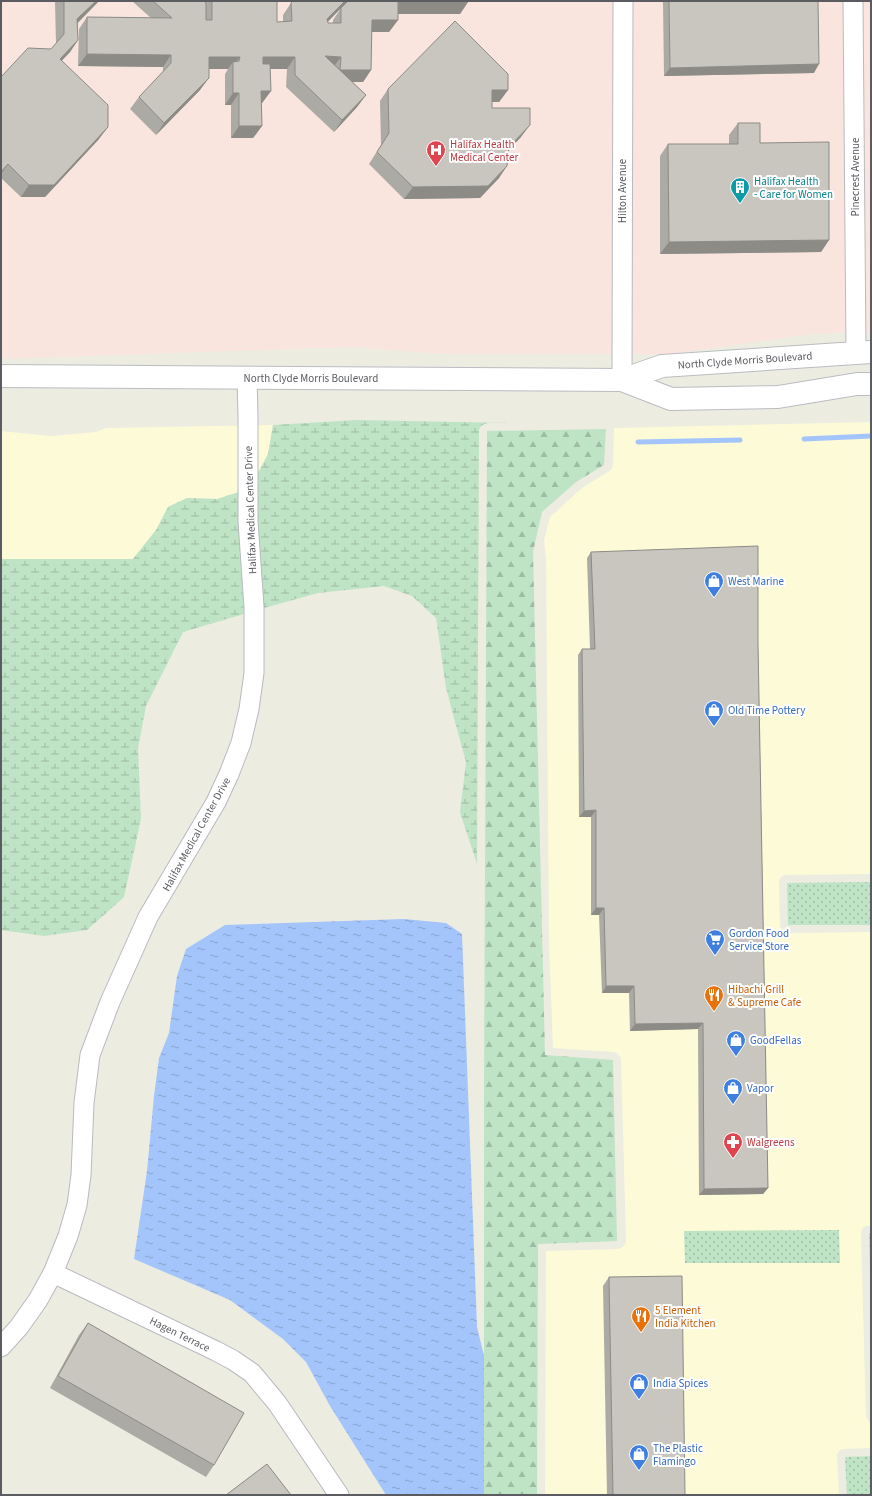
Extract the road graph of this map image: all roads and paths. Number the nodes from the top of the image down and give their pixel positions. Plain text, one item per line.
1 (623, 1) edge
2 (853, 1) edge
3 (863, 352) edge
4 (1, 376) edge
5 (247, 377) junction
6 (622, 380) junction
7 (871, 384) edge
8 (53, 1273) junction
9 (1, 1347) edge
10 (339, 1495) edge

1 - 6 street, Hilton Avenue
2 - 3 street, Pinecrest Avenue
3 - 6 main road, North Clyde Morris Boulevard
4 - 5 main road, North Clyde Morris Boulevard
5 - 6 main road, North Clyde Morris Boulevard
5 - 8 street, Halifax Medical Center Drive
6 - 7 main road, North Clyde Morris Boulevard
8 - 9 street
8 - 10 street, Hagen Terrace

